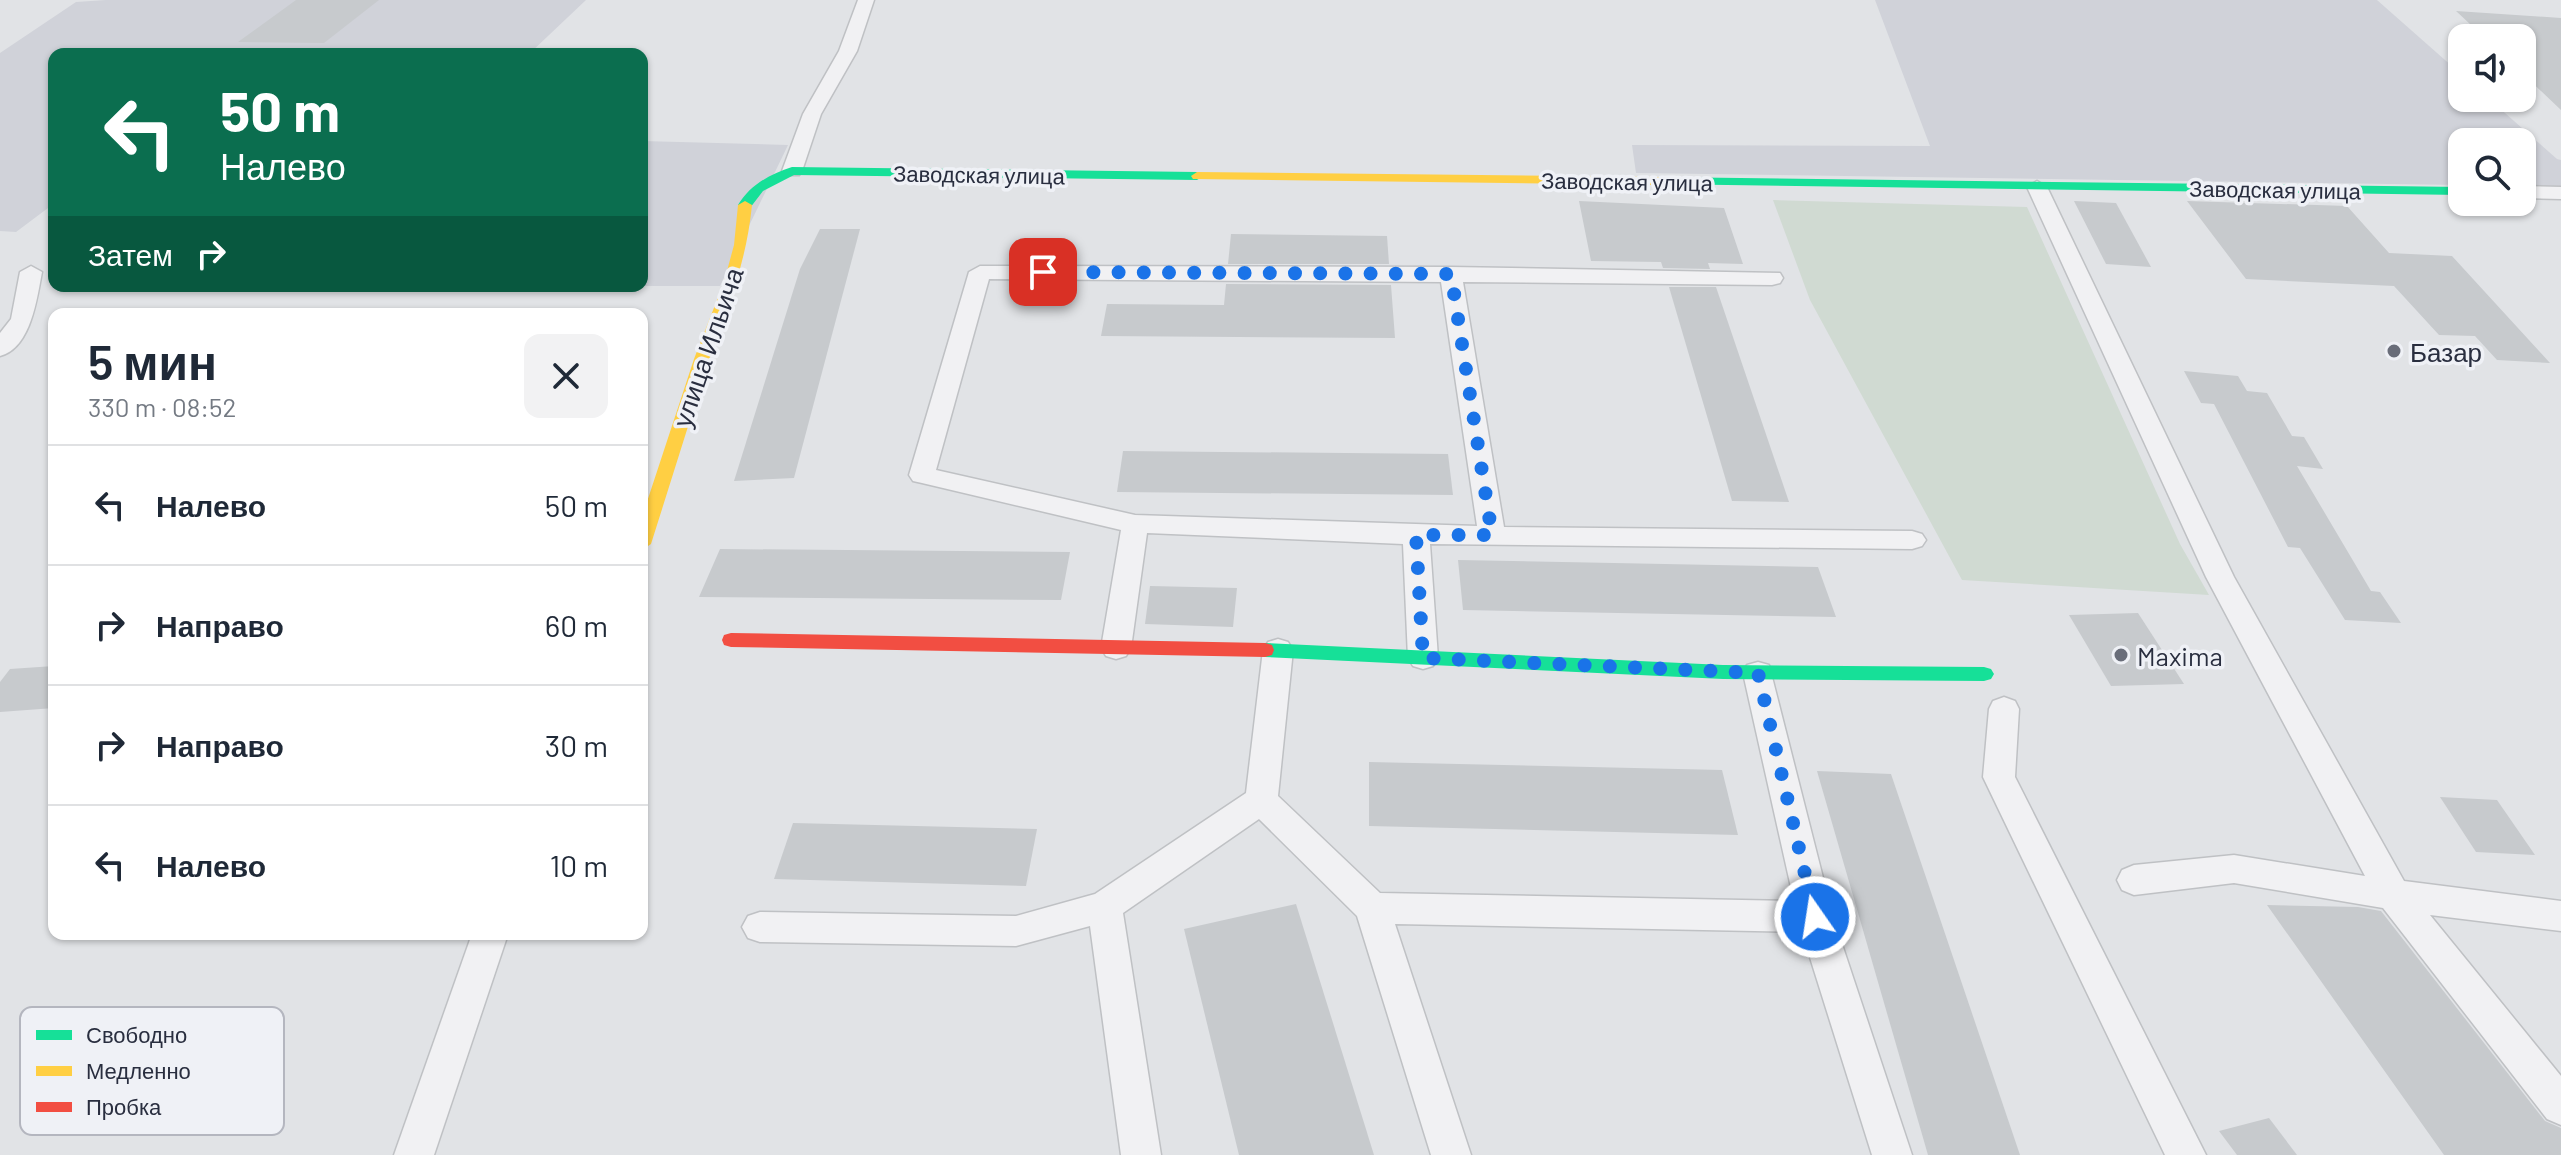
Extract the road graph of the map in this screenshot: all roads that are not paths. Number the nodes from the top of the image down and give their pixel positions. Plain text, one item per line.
1 (866, 0) edge
2 (792, 171) junction
3 (2037, 187) junction
4 (2448, 191) edge
5 (2536, 192) edge
6 (2561, 193) edge
7 (31, 272) dead end
8 (1451, 274) junction
9 (1772, 278) dead end
10 (0, 349) edge
11 (1135, 524) junction
12 (648, 526) edge
13 (1416, 535) junction
14 (1492, 535) junction
15 (1912, 540) dead end
16 (731, 640) dead end
17 (1116, 648) junction
18 (1278, 650) junction
19 (1423, 658) junction
20 (1758, 673) junction
21 (1984, 674) dead end
22 (2004, 709) dead end
23 (1261, 800) junction
24 (2134, 880) dead end
25 (2393, 895) junction
26 (1105, 907) junction
27 (1372, 908) junction
28 (2561, 916) edge
29 (1815, 917) junction
30 (760, 927) dead end
31 (488, 940) edge
32 (2561, 1106) edge
33 (414, 1155) edge
34 (1141, 1155) edge
35 (1451, 1155) edge
36 (1892, 1155) edge
37 (2186, 1155) edge

1 - 2 street
2 - 3 street, Заводская улица
2 - 12 street, улица Ильича
3 - 4 street, Заводская улица
3 - 25 street
5 - 6 street
7 - 10 street
8 - 9 street
8 - 11 street
8 - 14 street
11 - 13 street
11 - 17 street
13 - 14 street
13 - 19 street
14 - 15 street
16 - 17 street
17 - 18 street
18 - 19 street
18 - 23 street
19 - 20 street
20 - 21 street
20 - 29 street
22 - 37 street
23 - 26 street
23 - 27 street
24 - 25 street
25 - 28 street
25 - 32 street
26 - 30 street
26 - 34 street
27 - 29 street
27 - 35 street
29 - 36 street
31 - 33 street

